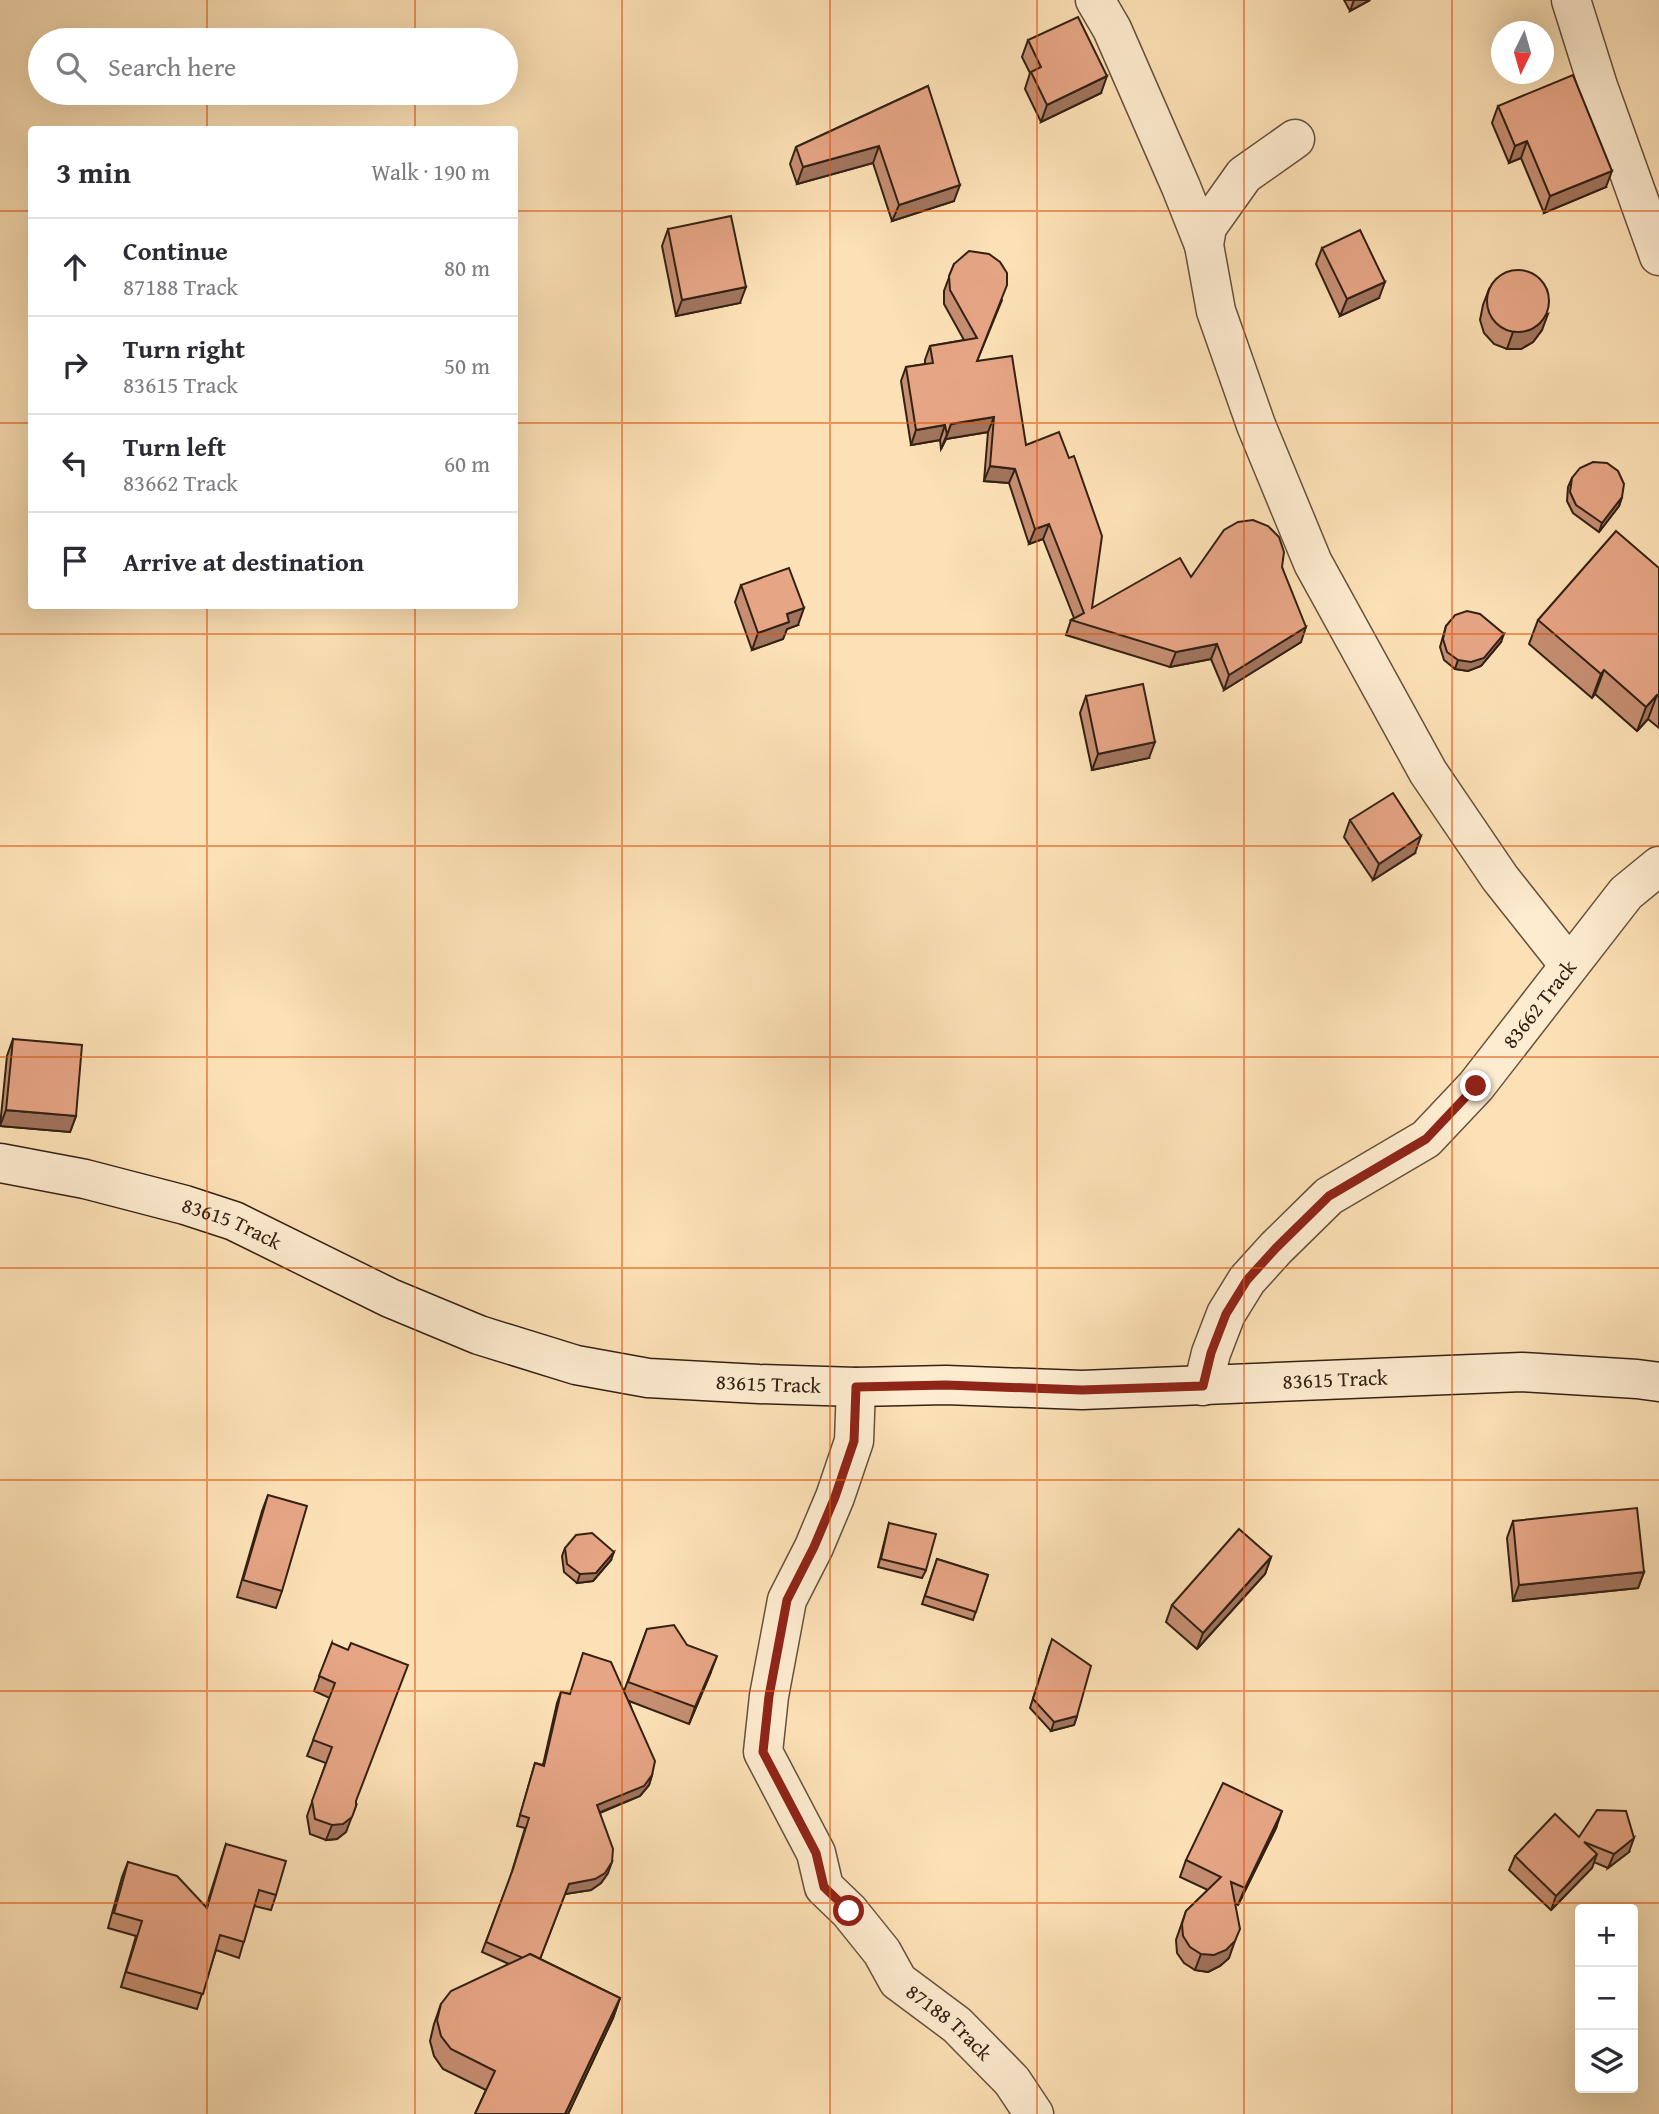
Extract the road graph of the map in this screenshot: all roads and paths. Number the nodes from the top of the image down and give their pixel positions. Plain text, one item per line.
1 (1095, 0) edge
2 (1571, 0) edge
3 (1295, 139) dead end
4 (1204, 245) junction
5 (1659, 256) edge
6 (1659, 866) edge
7 (1569, 965) junction
8 (0, 1163) edge
9 (1659, 1382) edge
10 (1203, 1386) junction
11 (856, 1387) junction
12 (1034, 2114) edge

1 - 4 street
2 - 5 street
3 - 4 street
4 - 7 street
6 - 7 street, 83662 Track
7 - 10 street, 83662 Track
8 - 11 street, 83615 Track
9 - 10 street, 83615 Track
10 - 11 street, 83615 Track
11 - 12 street, 87188 Track

